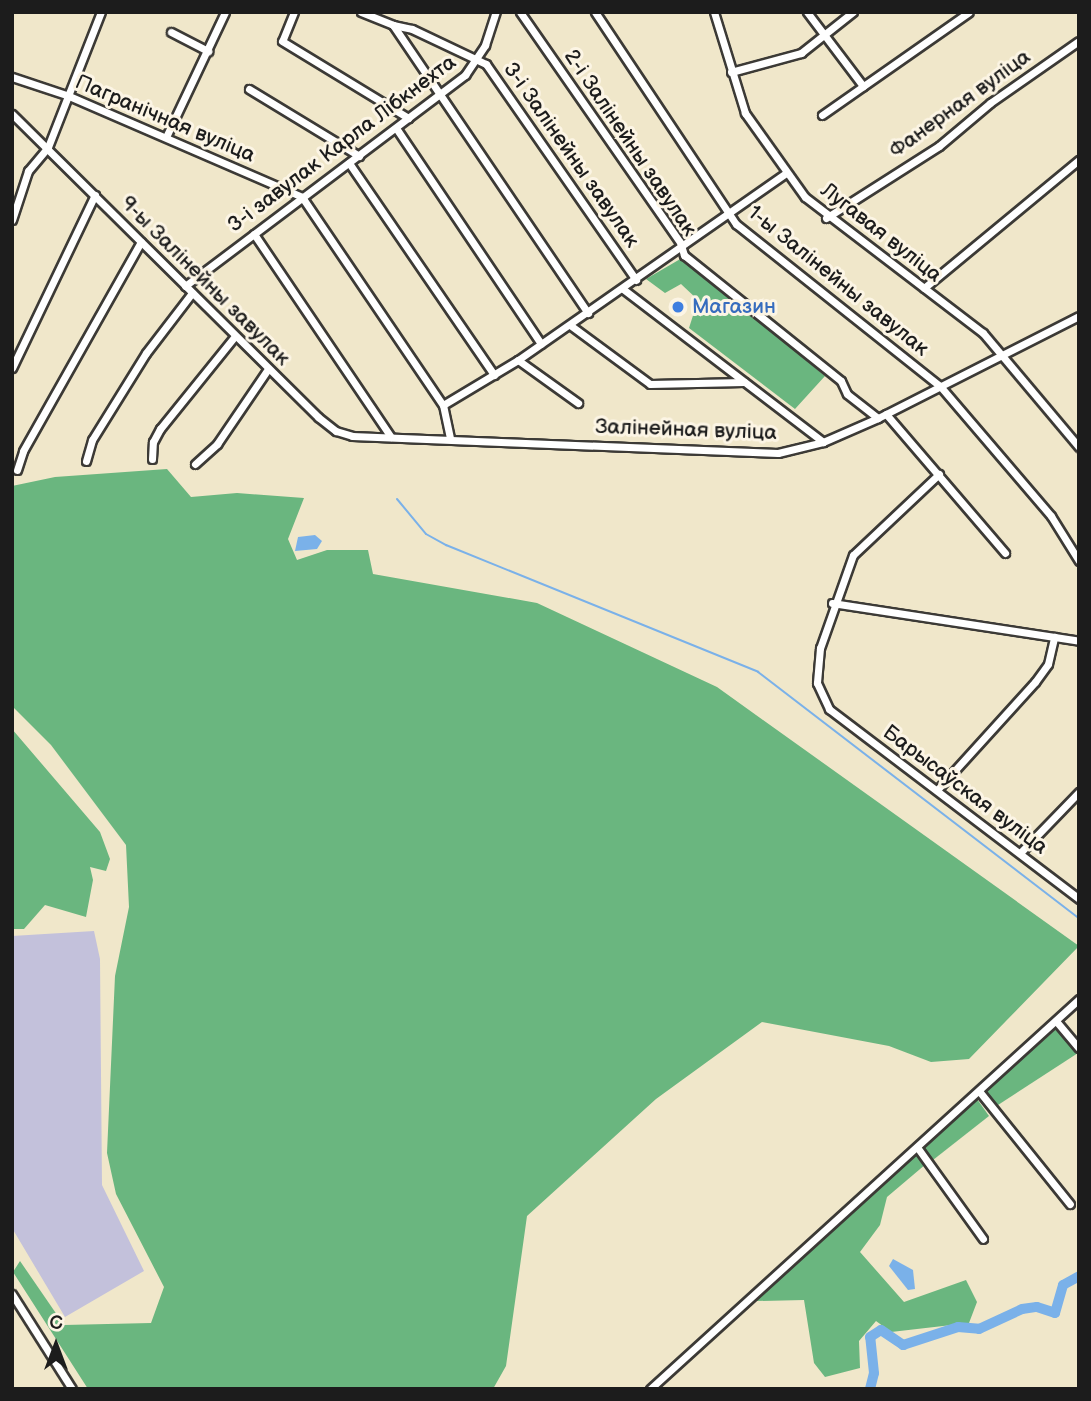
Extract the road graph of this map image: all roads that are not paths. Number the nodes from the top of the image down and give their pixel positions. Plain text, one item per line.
1 (101, 12) edge
2 (225, 12) edge
3 (294, 12) edge
4 (361, 12) edge
5 (496, 12) edge
6 (520, 12) edge
7 (595, 12) edge
8 (714, 12) edge
9 (807, 12) edge
10 (853, 12) edge
11 (969, 12) edge
12 (393, 25) junction
13 (171, 32) dead end
14 (825, 35) junction
15 (1079, 41) edge
16 (208, 51) junction
17 (478, 58) junction
18 (731, 72) junction
19 (12, 78) edge
20 (863, 86) junction
21 (249, 89) dead end
22 (441, 94) junction
23 (69, 96) junction
24 (12, 114) edge
25 (822, 115) dead end
26 (408, 118) junction
27 (396, 128) junction
28 (166, 137) junction
29 (48, 147) junction
30 (359, 156) junction
31 (1079, 160) edge
32 (349, 163) junction
33 (786, 173) junction
34 (94, 195) junction
35 (302, 197) junction
36 (730, 215) junction
37 (826, 218) junction
38 (12, 220) edge
39 (254, 233) junction
40 (141, 242) junction
41 (682, 249) junction
42 (636, 280) junction
43 (185, 286) junction
44 (924, 288) junction
45 (623, 289) junction
46 (192, 293) junction
47 (588, 313) junction
48 (1079, 316) edge
49 (570, 325) junction
50 (235, 336) junction
51 (541, 344) junction
52 (1001, 353) junction
53 (518, 360) junction
54 (12, 368) edge
55 (268, 369) junction
56 (494, 375) junction
57 (744, 382) junction
58 (940, 386) junction
59 (578, 403) dead end
60 (443, 405) junction
61 (882, 416) junction
62 (391, 437) junction
63 (450, 439) junction
64 (823, 442) junction
65 (1079, 447) edge
66 (152, 459) dead end
67 (86, 461) dead end
68 (195, 464) dead end
69 (17, 470) dead end
70 (939, 474) junction
71 (1006, 553) dead end
72 (1079, 561) edge
73 (832, 603) junction
74 (1054, 637) junction
75 (1079, 641) edge
76 (937, 790) junction
77 (1079, 792) edge
78 (1020, 853) junction
79 (1079, 899) edge
80 (1079, 999) edge
81 (1056, 1021) junction
82 (1078, 1047) edge
83 (979, 1091) junction
84 (917, 1147) junction
85 (1070, 1205) dead end
86 (983, 1239) dead end
87 (12, 1294) edge
88 (72, 1389) edge
89 (650, 1389) edge

1 - 23 street
2 - 16 street
3 - 26 street
4 - 12 street, 3-і Залінейны завулак
5 - 17 street, 3-і завулак Карла Лібкнехта
6 - 41 street, 2-і Залінейны завулак
7 - 36 street, 1-ы Залінейны завулак
8 - 18 street, Лугавая вуліца
9 - 14 street
10 - 14 street
11 - 20 street
12 - 17 street, 3-і Залінейны завулак
12 - 22 street
13 - 16 street
14 - 18 street
14 - 20 street
15 - 37 street, Фанерная вуліца
16 - 28 street
17 - 22 street, 3-і завулак Карла Лібкнехта
17 - 42 street, 3-і Залінейны завулак
18 - 33 street, Лугавая вуліца
19 - 23 street, Пагранічная вуліца
20 - 25 street
21 - 30 street
22 - 26 street, 3-і завулак Карла Лібкнехта
22 - 47 street
23 - 28 street, Пагранічная вуліца
23 - 29 street
24 - 29 street, 9-ы Залінейны завулак
26 - 27 street, 3-і завулак Карла Лібкнехта
27 - 30 street, 3-і завулак Карла Лібкнехта
27 - 51 street
28 - 35 street, Пагранічная вуліца
29 - 34 street, 9-ы Залінейны завулак
29 - 38 street
30 - 32 street, 3-і завулак Карла Лібкнехта
31 - 44 street
32 - 35 street, 3-і завулак Карла Лібкнехта
32 - 56 street
33 - 36 street
33 - 37 street, Лугавая вуліца
34 - 40 street, 9-ы Залінейны завулак
34 - 54 street
35 - 39 street, 3-і завулак Карла Лібкнехта
35 - 60 street
36 - 41 street
36 - 58 street, 1-ы Залінейны завулак
37 - 44 street, Лугавая вуліца
39 - 43 street, 3-і завулак Карла Лібкнехта
39 - 62 street
40 - 43 street, 9-ы Залінейны завулак
40 - 69 street
41 - 42 street
41 - 61 street, 2-і Залінейны завулак
42 - 45 street
43 - 46 street, 9-ы Залінейны завулак
44 - 52 street, Лугавая вуліца
45 - 47 street
45 - 57 street
46 - 50 street, 9-ы Залінейны завулак
46 - 67 street
47 - 49 street
48 - 52 street, Залінейная вуліца
49 - 51 street
49 - 57 street
50 - 55 street, 9-ы Залінейны завулак
50 - 66 street
51 - 53 street
52 - 58 street, Залінейная вуліца
52 - 65 street, Лугавая вуліца
53 - 56 street
53 - 59 street
55 - 62 street, 9-ы Залінейны завулак
55 - 68 street
56 - 60 street
57 - 64 street
58 - 61 street, Залінейная вуліца
58 - 72 street, 1-ы Залінейны завулак
60 - 63 street
61 - 64 street, Залінейная вуліца
61 - 70 street, 2-і Залінейны завулак
62 - 63 street, Залінейная вуліца
63 - 64 street, Залінейная вуліца
70 - 71 street, 2-і Залінейны завулак
70 - 73 street
73 - 74 street
73 - 76 street, Барысаўская вуліца
74 - 75 street
74 - 76 street
76 - 78 street, Барысаўская вуліца
77 - 78 street
78 - 79 street, Барысаўская вуліца
80 - 81 street
81 - 82 street
81 - 83 street
83 - 84 street
83 - 85 street
84 - 86 street
84 - 89 street
87 - 88 street

